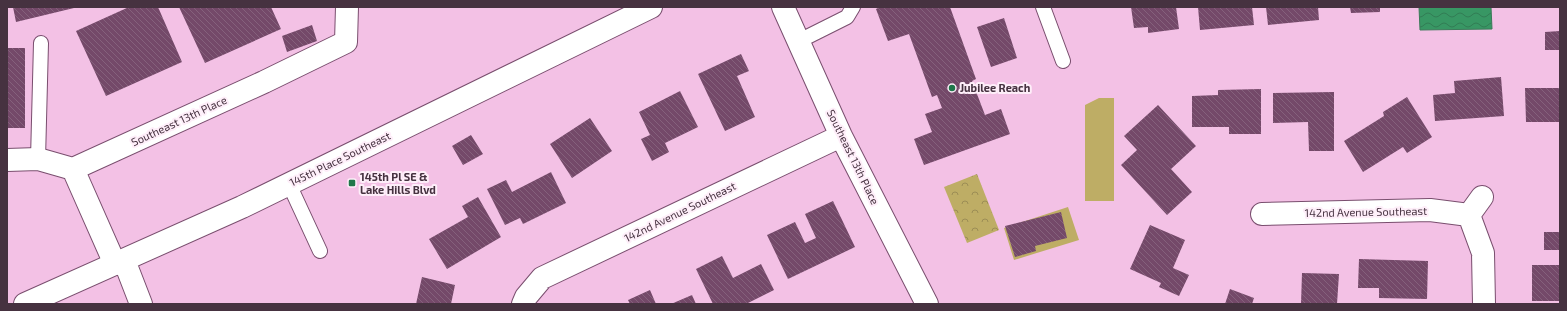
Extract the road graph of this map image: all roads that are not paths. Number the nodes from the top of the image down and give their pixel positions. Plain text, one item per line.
1 (347, 7) edge
2 (651, 7) edge
3 (783, 7) edge
4 (854, 7) edge
5 (1042, 7) edge
6 (799, 41) junction
7 (41, 43) dead end
8 (1063, 61) dead end
9 (841, 136) junction
10 (38, 159) junction
11 (7, 160) edge
12 (73, 169) junction
13 (289, 184) junction
14 (1482, 197) dead end
15 (1262, 214) dead end
16 (1469, 215) junction
17 (320, 251) dead end
18 (120, 262) junction
19 (525, 300) edge
20 (25, 304) edge
21 (141, 304) edge
22 (927, 304) edge
23 (1484, 304) edge

1 - 12 street, Southeast 13th Place
2 - 13 street, 145th Place Southeast
3 - 6 street, Southeast 13th Place
4 - 6 lane
5 - 8 lane
6 - 9 street, Southeast 13th Place
7 - 10 lane
9 - 19 street, 142nd Avenue Southeast
9 - 22 street, Southeast 13th Place
10 - 11 street
10 - 12 street
12 - 18 street
13 - 17 lane
13 - 18 street, 145th Place Southeast
14 - 16 street
15 - 16 street, 142nd Avenue Southeast
16 - 23 street
18 - 20 street, 145th Place Southeast
18 - 21 street

